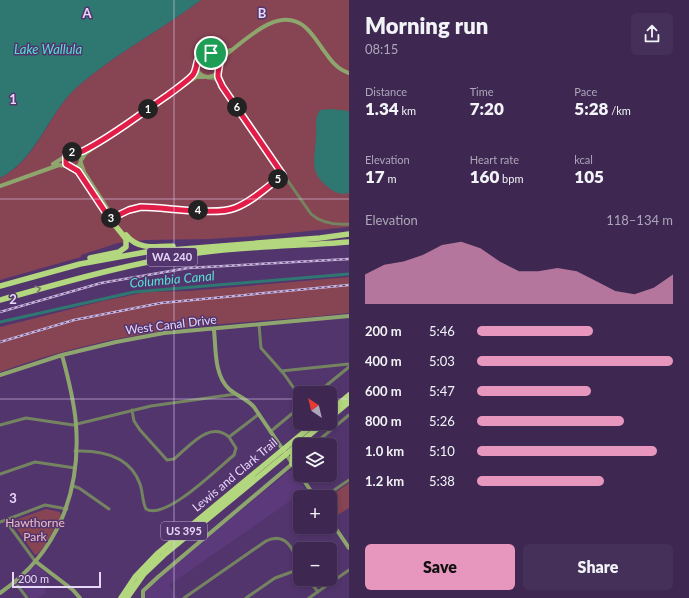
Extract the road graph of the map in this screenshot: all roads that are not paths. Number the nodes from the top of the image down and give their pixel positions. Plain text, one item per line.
1 (237, 46) junction
2 (213, 54) junction
3 (220, 64) junction
4 (196, 67) junction
5 (219, 70) junction
6 (349, 73) edge
7 (206, 77) junction
8 (222, 86) junction
9 (178, 88) junction
10 (106, 138) junction
11 (76, 152) junction
12 (66, 156) junction
13 (82, 161) junction
14 (67, 166) junction
15 (73, 168) junction
16 (38, 172) junction
17 (283, 175) junction
18 (0, 186) edge
19 (112, 218) junction
20 (349, 224) edge
21 (349, 236) edge
22 (349, 242) edge
23 (218, 245) junction
24 (0, 286) edge
25 (0, 300) edge
26 (349, 316) edge
27 (259, 325) junction
28 (214, 330) junction
29 (62, 355) junction
30 (349, 364) edge
31 (349, 367) edge
32 (281, 371) junction
33 (0, 375) edge
34 (326, 386) edge
35 (293, 387) edge
36 (236, 394) junction
37 (349, 395) edge
38 (175, 402) junction
39 (349, 402) edge
40 (337, 405) edge
41 (175, 407) dead end
42 (132, 410) junction
43 (337, 412) edge
44 (293, 413) edge
45 (259, 414) junction
46 (349, 415) edge
47 (76, 424) junction
48 (0, 425) edge
49 (308, 430) edge
50 (316, 430) edge
51 (270, 432) junction
52 (229, 437) junction
53 (306, 438) edge
54 (321, 438) edge
55 (293, 447) edge
56 (75, 451) junction
57 (284, 452) junction
58 (293, 453) edge
59 (292, 464) junction
60 (75, 468) junction
61 (0, 474) edge
62 (349, 480) edge
63 (73, 486) junction
64 (310, 490) edge
65 (334, 490) edge
66 (67, 509) junction
67 (109, 509) dead end
68 (5, 520) junction
69 (0, 522) edge
70 (337, 530) edge
71 (349, 548) edge
72 (293, 550) edge
73 (35, 561) junction
74 (349, 570) edge
75 (293, 571) edge
76 (15, 582) junction
77 (313, 586) edge
78 (1, 591) edge
79 (318, 592) junction
80 (143, 596) edge
81 (27, 598) edge
82 (80, 598) edge
83 (121, 598) edge
84 (126, 598) edge
85 (184, 598) edge
86 (246, 598) edge
87 (309, 598) edge

1 - 2 street
1 - 3 street
1 - 6 street
2 - 3 street
2 - 4 street
3 - 5 street
4 - 7 street
4 - 9 street
5 - 7 street
5 - 8 street
7 - 8 street
7 - 9 street
8 - 17 street
9 - 10 street
10 - 11 street
10 - 13 street
11 - 12 street
11 - 13 street
12 - 14 street
12 - 16 street
13 - 15 street
13 - 19 street
14 - 15 street
14 - 16 street
15 - 19 street
16 - 18 street
17 - 19 street
17 - 20 street
19 - 23 highway
19 - 24 highway
21 - 23 highway, WA 240
25 -> 22 highway, WA 240
23 - 24 highway, WA 240
26 - 27 street, West Canal Drive
27 - 28 street, West Canal Drive
27 - 32 street
28 - 29 street, West Canal Drive
28 - 36 street
29 - 33 street, West Canal Drive
29 - 47 street
30 - 32 street
31 - 34 street
32 - 35 street
36 - 38 street
36 - 45 street
37 - 40 highway
38 - 41 street
38 - 42 street
39 - 43 highway
42 - 47 street
42 - 52 street
44 - 51 street
45 - 51 street
45 - 52 street
46 - 54 street
47 - 48 street
47 - 56 street
49 - 57 highway, Lewis and Clark Trail / US 395
50 - 53 highway, Lewis and Clark Trail / US 395
51 - 57 street
52 - 56 street
55 - 57 highway, Lewis and Clark Trail / US 395
56 - 60 street
57 - 59 street
57 - 83 highway, Lewis and Clark Trail / US 395
57 - 84 highway, Lewis and Clark Trail / US 395
58 - 59 highway
59 - 64 street
59 - 80 street
60 - 61 street
60 - 63 street
62 - 65 street
63 - 66 street
63 - 67 street
66 - 68 street
66 - 73 street
68 - 69 street
68 - 73 street
70 - 71 street
72 - 85 street
73 - 76 street
73 - 82 street
74 - 79 street
75 - 86 street
76 - 78 street
76 - 81 street
77 - 79 street
79 - 87 street

